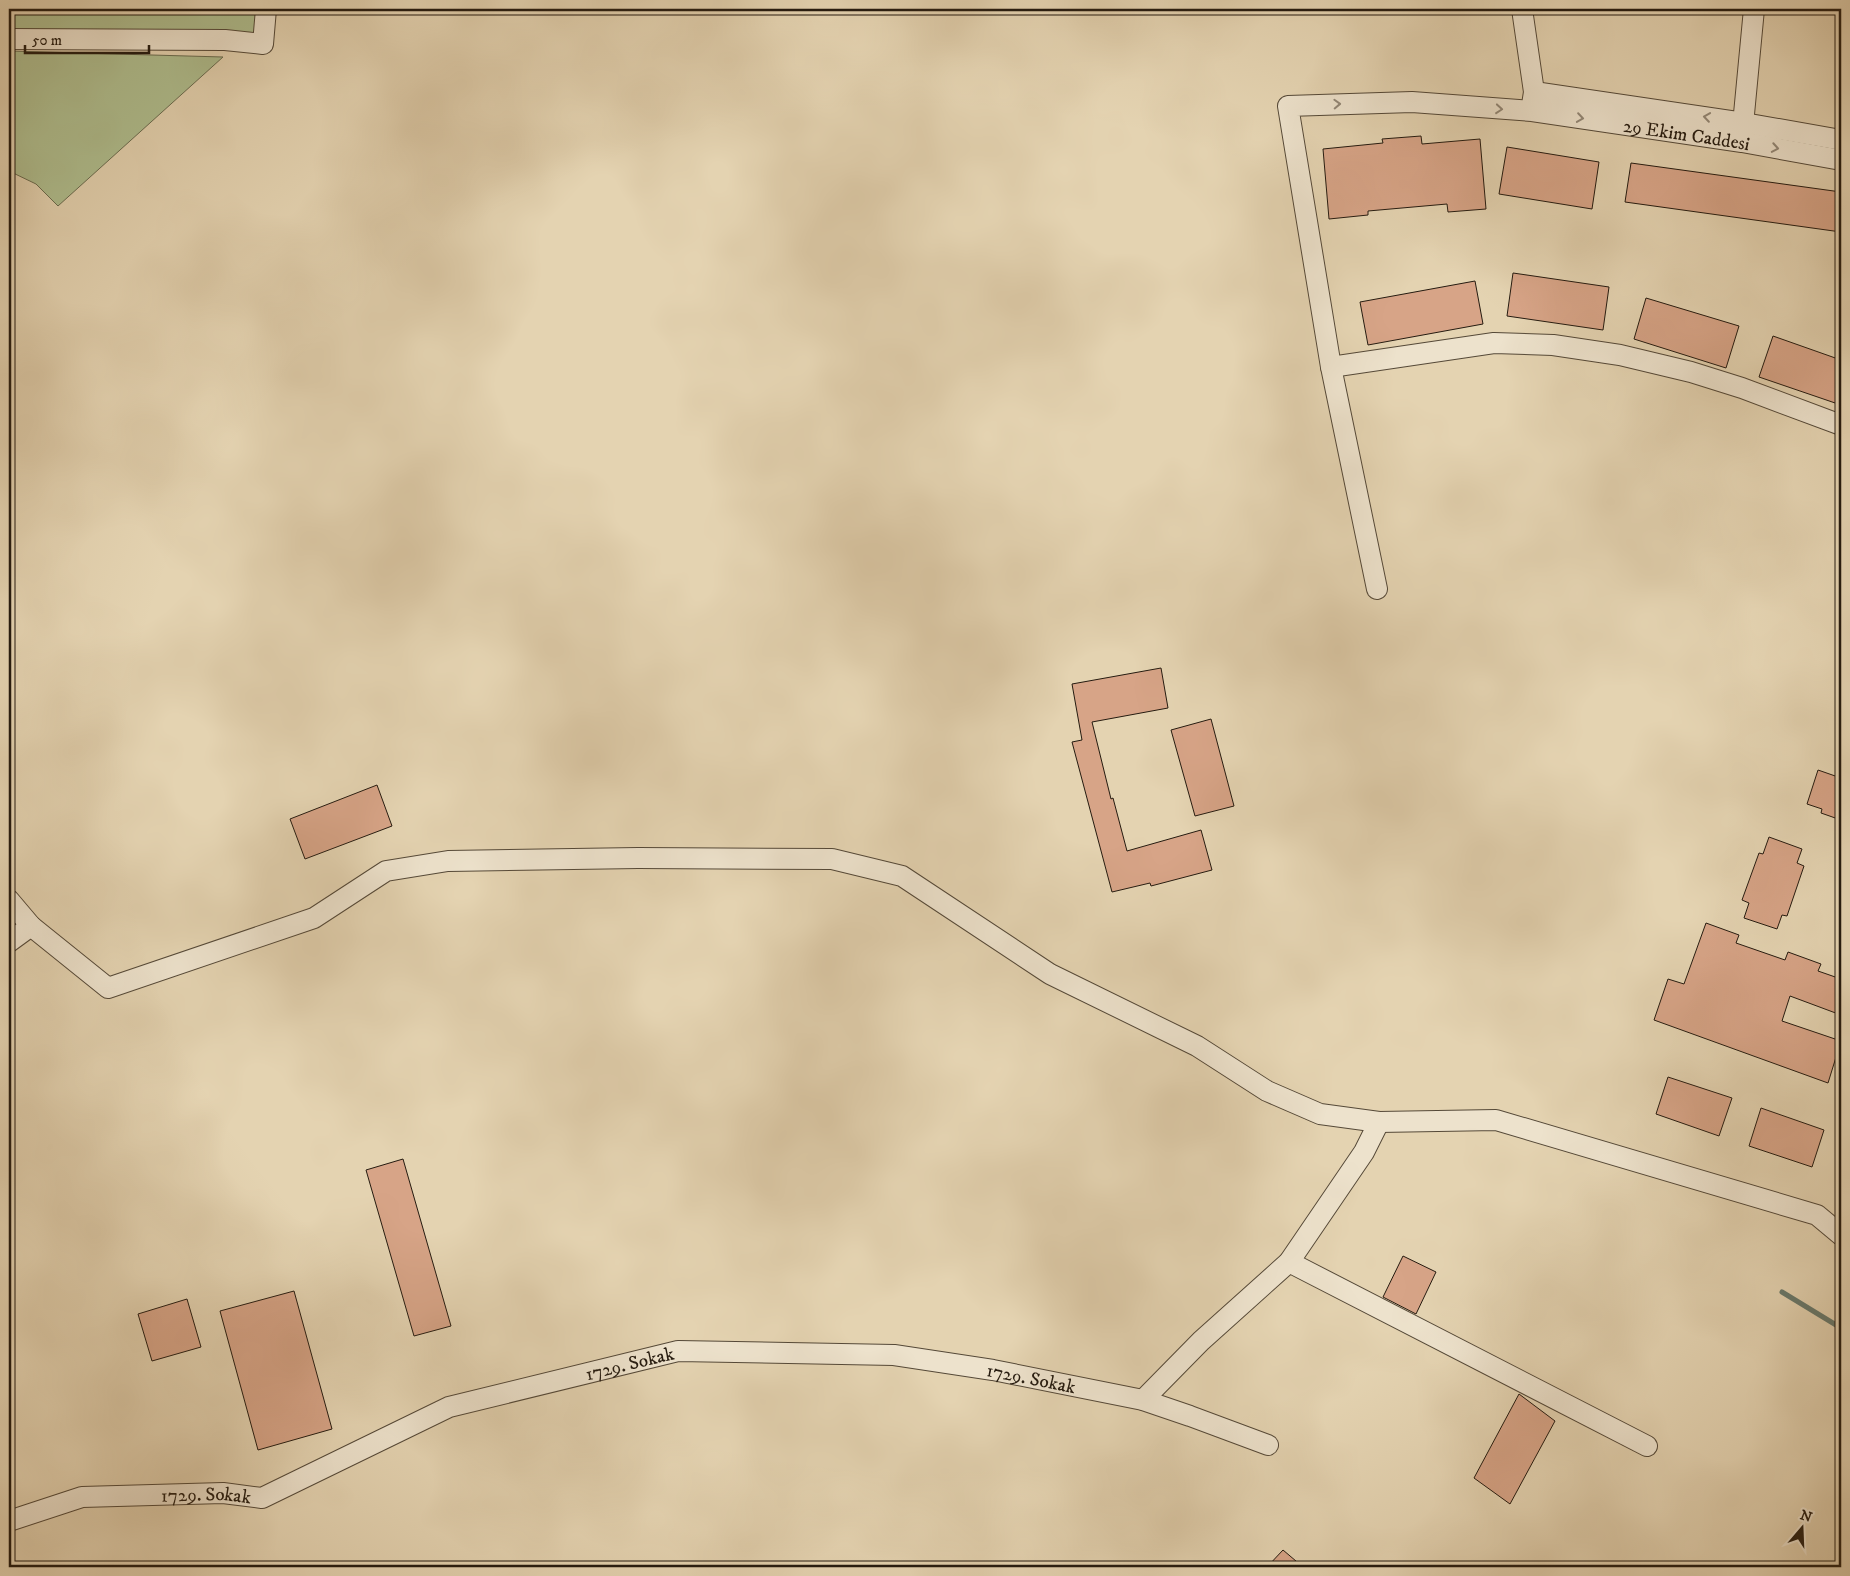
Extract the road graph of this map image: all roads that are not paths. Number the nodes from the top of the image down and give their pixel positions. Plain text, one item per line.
1 (266, 9) edge
2 (1522, 9) edge
3 (1754, 9) edge
4 (9, 39) edge
5 (1533, 102) junction
6 (1743, 132) junction
7 (1841, 140) edge
8 (1841, 160) edge
9 (1331, 366) junction
10 (1841, 425) edge
11 (1377, 589) dead end
12 (9, 900) edge
13 (31, 926) junction
14 (9, 942) edge
15 (1379, 1122) junction
16 (1841, 1235) edge
17 (1289, 1262) junction
18 (1143, 1400) junction
19 (1268, 1445) dead end
20 (1648, 1446) dead end
21 (9, 1521) edge

1 - 4 street
2 - 5 street
3 - 6 street
5 - 6 street, 29 Ekim Caddesi
9 -> 5 street, 29 Ekim Caddesi
6 - 7 street, 29 Ekim Caddesi
6 -> 8 street, 29 Ekim Caddesi
9 - 10 street
9 - 11 street
12 - 13 street
13 - 14 street
13 - 15 street
15 - 16 street
15 - 17 street
17 - 18 street
17 - 20 street
18 - 19 street, 1729. Sokak
18 - 21 street, 1729. Sokak

